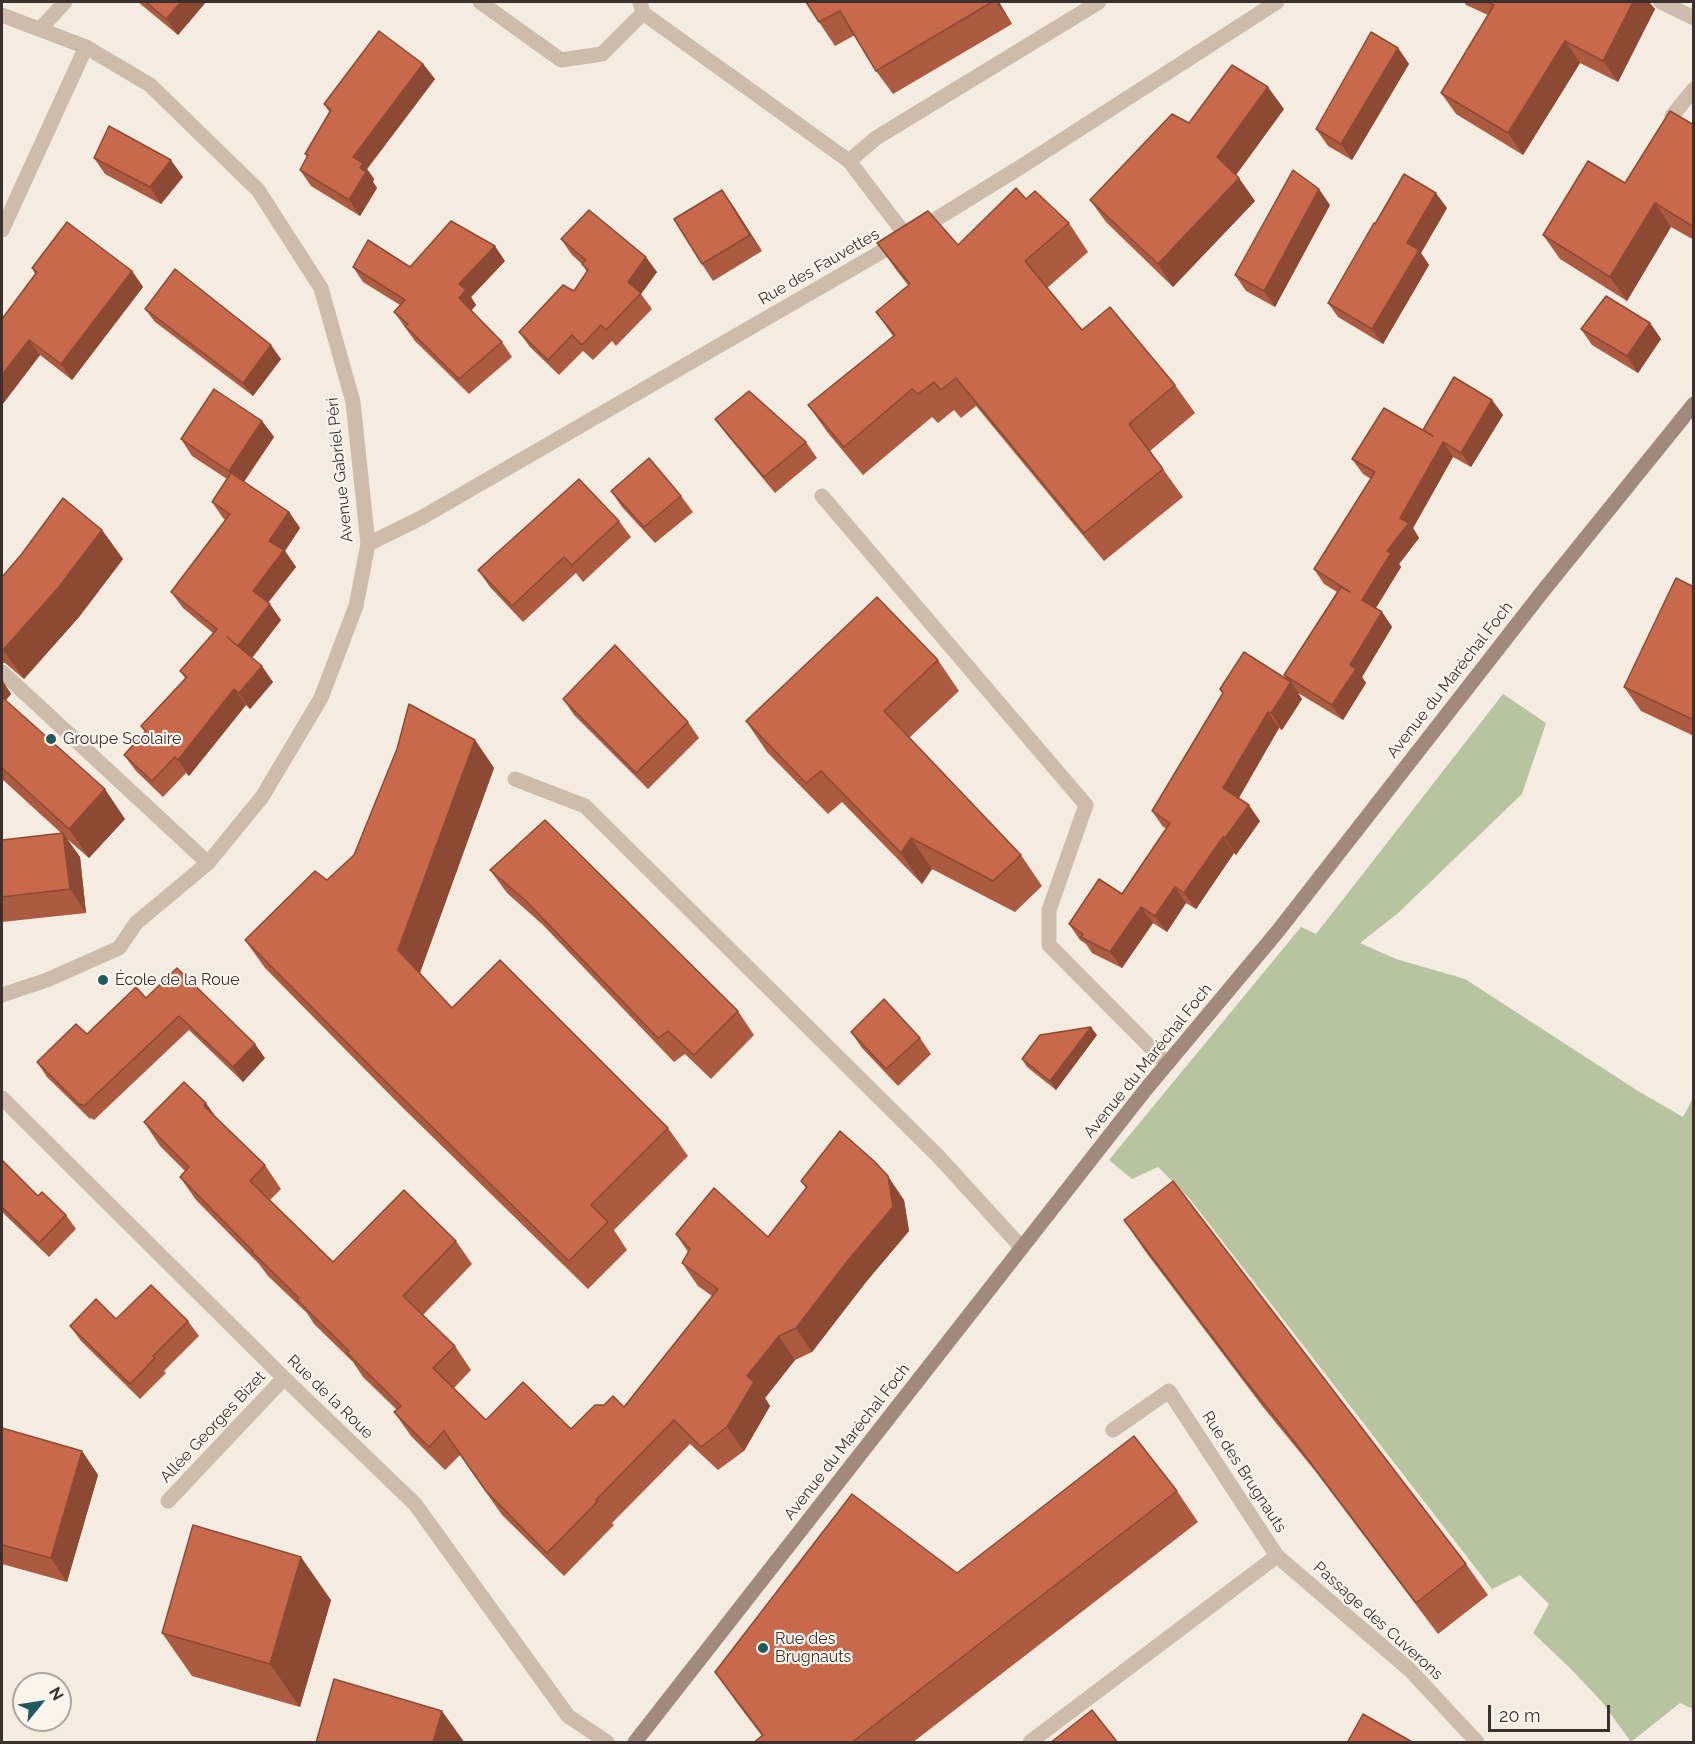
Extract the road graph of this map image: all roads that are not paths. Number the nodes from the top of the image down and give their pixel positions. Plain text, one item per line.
1 (65, 2) edge
2 (480, 2) edge
3 (1100, 2) edge
4 (1277, 2) edge
5 (1661, 2) edge
6 (641, 7) edge
7 (2, 15) edge
8 (1694, 18) edge
9 (41, 28) junction
10 (86, 47) junction
11 (1694, 89) edge
12 (1672, 116) edge
13 (849, 161) junction
14 (2, 230) edge
15 (907, 237) junction
16 (1694, 404) edge
17 (822, 496) dead end
18 (368, 544) junction
19 (2, 672) edge
20 (515, 779) dead end
21 (208, 863) junction
22 (2, 994) edge
23 (1167, 1064) junction
24 (2, 1098) edge
25 (1022, 1248) junction
26 (284, 1378) junction
27 (1113, 1430) dead end
28 (168, 1501) dead end
29 (1277, 1556) junction
30 (607, 1743) edge
31 (634, 1743) edge
32 (1030, 1743) edge
33 (1477, 1743) edge

1 - 9 street
2 - 6 street
3 - 13 street
4 - 15 street, Rue des Fauvettes
5 - 8 street
6 - 13 street
7 - 9 street, Avenue Gabriel Péri
9 - 10 street, Avenue Gabriel Péri
10 - 14 street
10 - 18 street, Avenue Gabriel Péri
11 - 12 street
13 - 15 street
15 - 18 street, Rue des Fauvettes
16 - 23 main road, Avenue du Maréchal Foch
17 - 23 street
18 - 21 street, Avenue Gabriel Péri
19 - 21 street
20 - 25 street
21 - 22 street, Avenue Gabriel Péri
23 - 25 main road, Avenue du Maréchal Foch
24 - 26 street, Rue de la Roue
25 - 31 main road, Avenue du Maréchal Foch
26 - 28 street, Allée Georges Bizet
26 - 30 street, Rue de la Roue
27 - 29 street, Rue des Brugnauts
29 - 32 street, Rue des Brugnauts
29 - 33 street, Passage des Cuverons

